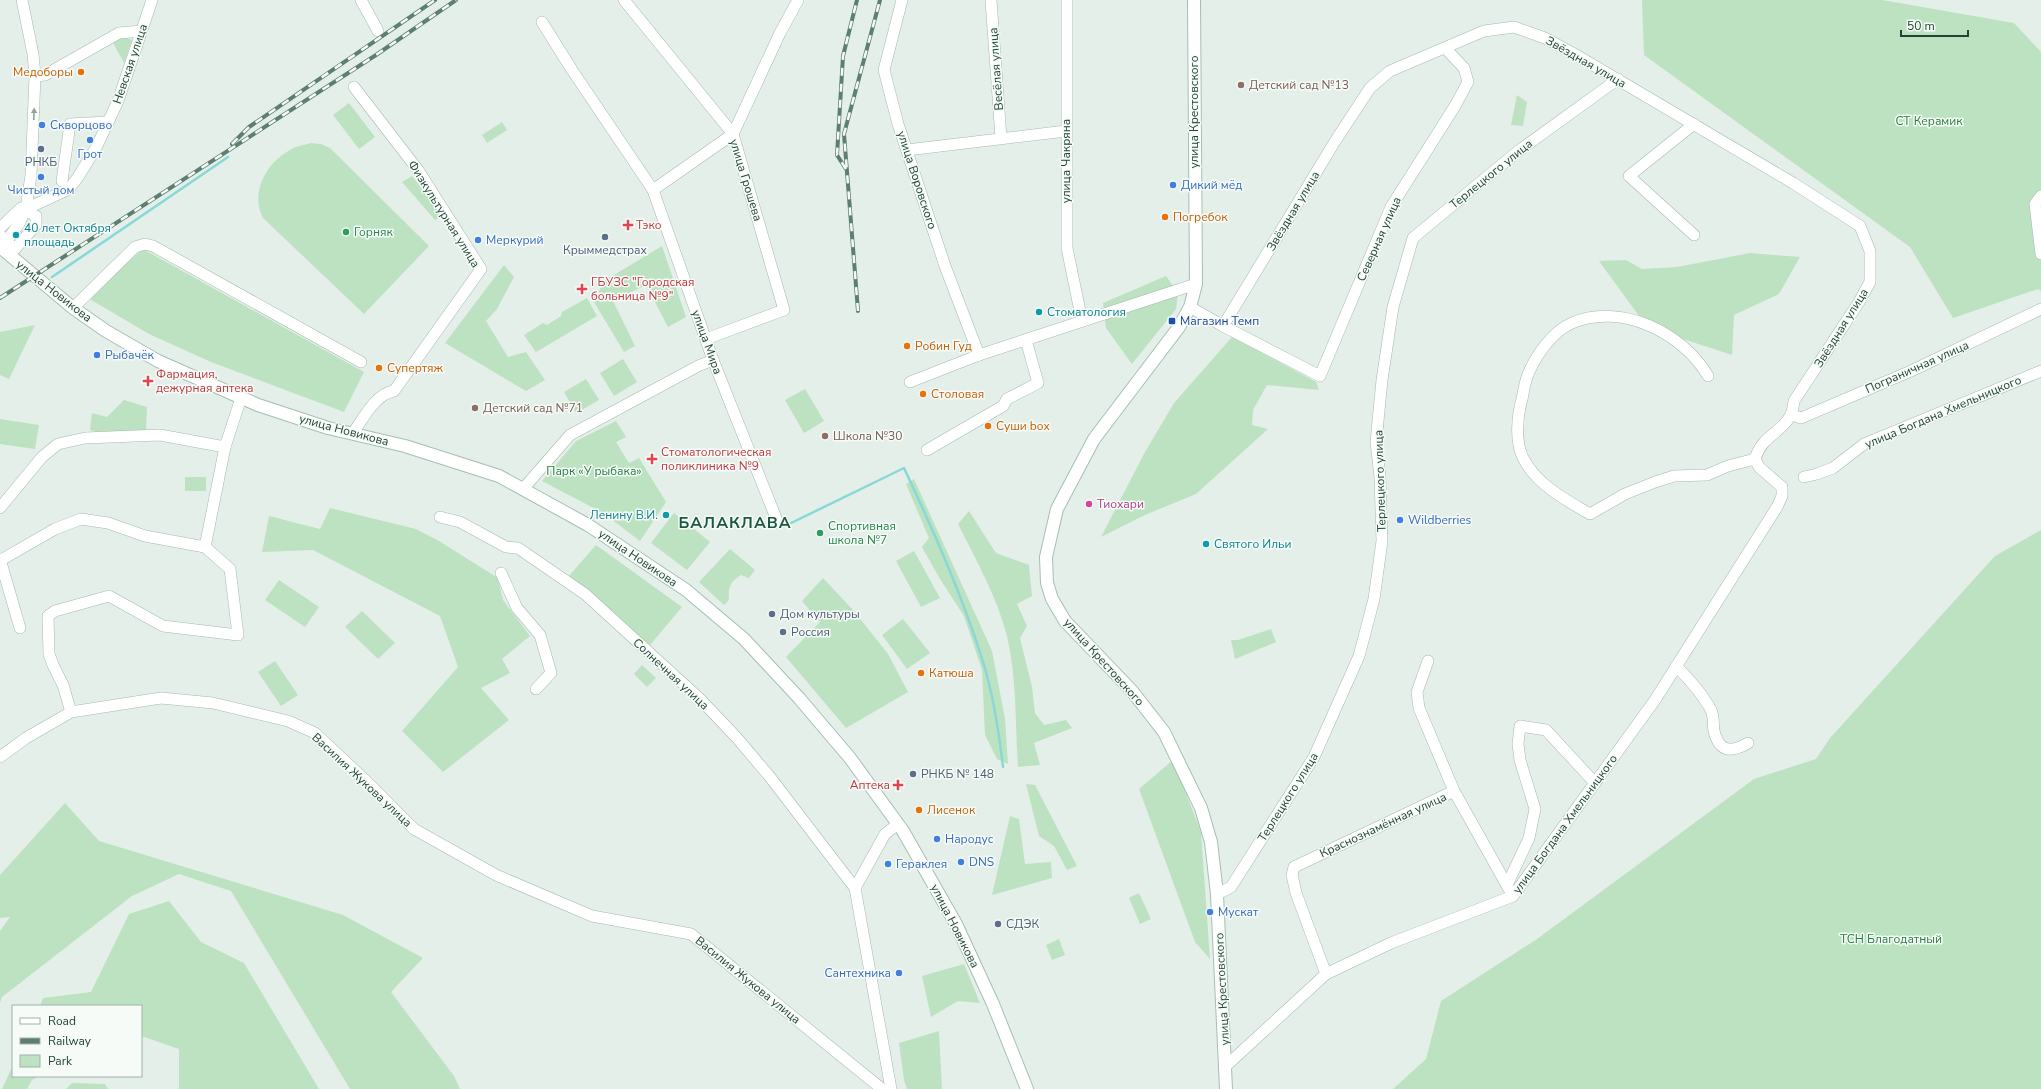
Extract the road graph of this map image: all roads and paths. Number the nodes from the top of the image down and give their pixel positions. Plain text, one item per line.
1 (22, 0) edge
2 (152, 0) edge
3 (361, 0) edge
4 (624, 0) edge
5 (798, 0) edge
6 (902, 0) edge
7 (991, 0) edge
8 (1067, 0) edge
9 (1194, 0) edge
10 (542, 22) dead end
11 (142, 31) junction
12 (378, 31) dead end
13 (1446, 49) junction
14 (35, 76) junction
15 (1618, 79) junction
16 (354, 87) dead end
17 (108, 122) junction
18 (1694, 124) junction
19 (1066, 131) junction
20 (733, 134) junction
21 (1001, 138) junction
22 (908, 150) junction
23 (62, 181) dead end
24 (653, 190) junction
25 (2041, 196) edge
26 (26, 209) junction
27 (0, 228) edge
28 (1694, 235) dead end
29 (1, 244) edge
30 (2041, 254) edge
31 (1196, 284) junction
32 (1190, 307) junction
33 (73, 308) junction
34 (2041, 309) edge
35 (1082, 321) junction
36 (1223, 326) junction
37 (706, 339) junction
38 (1026, 340) junction
39 (979, 355) junction
40 (713, 360) junction
41 (361, 362) dead end
42 (2041, 370) edge
43 (1708, 376) dead end
44 (910, 382) dead end
45 (241, 398) junction
46 (1792, 415) junction
47 (353, 433) junction
48 (225, 447) junction
49 (927, 450) dead end
50 (1755, 458) junction
51 (1804, 477) dead end
52 (522, 489) junction
53 (0, 508) edge
54 (440, 517) dead end
55 (778, 523) dead end
56 (205, 547) junction
57 (1, 559) edge
58 (501, 573) dead end
59 (20, 628) dead end
60 (1428, 661) dead end
61 (1676, 666) junction
62 (536, 689) dead end
63 (71, 712) junction
64 (1748, 743) dead end
65 (0, 757) edge
66 (1595, 783) junction
67 (1454, 791) junction
68 (898, 824) junction
69 (1507, 885) junction
70 (855, 888) junction
71 (1217, 894) junction
72 (1514, 896) junction
73 (1326, 974) junction
74 (1227, 1066) junction
75 (882, 1089) edge
76 (891, 1089) edge
77 (1027, 1089) edge
78 (1226, 1089) edge

1 - 14 street
2 - 11 street, Невская улица
3 - 12 street
4 - 20 street, улица Грошева
5 - 20 street
6 - 22 street, улица Воровского
7 - 21 street, Весёлая улица
8 - 19 street, улица Чакряна
9 - 31 main road, улица Крестовского
10 - 24 street, улица Мира
11 - 14 street
11 - 17 street, Невская улица
13 - 15 street, Звёздная улица
13 - 36 street, Звёздная улица
13 - 36 street, Северная улица
26 -> 14 street
15 - 18 street, Звёздная улица
15 - 71 street, Терлецкого улица
16 - 47 street, Физкультурная улица
17 - 23 street
17 - 26 street, Невская улица
18 - 28 street
18 - 46 street, Звёздная улица
19 - 21 street
19 - 35 street, улица Чакряна
20 - 24 street
20 - 37 street, улица Грошева
21 - 22 street
22 - 39 street, улица Воровского
24 - 37 street, улица Мира
25 - 30 street
26 - 27 street
26 - 29 street
26 - 29 street
29 - 33 main road, улица Новикова
31 - 32 main road, улица Крестовского
31 - 35 street
32 - 36 street
32 - 71 main road, улица Крестовского
33 - 41 street
33 - 45 main road, улица Новикова
34 - 46 street, Пограничная улица
35 - 38 street
37 - 40 street, улица Мира
38 - 39 street
38 - 49 street
39 - 44 street
40 - 52 street
40 - 55 street, улица Мира
42 - 51 street, улица Богдана Хмельницкого
43 - 50 street
45 - 47 main road, улица Новикова
45 - 48 street
46 - 50 street
47 - 52 main road, улица Новикова
48 - 53 street
48 - 56 street
50 - 61 street, улица Богдана Хмельницкого
52 - 68 main road, улица Новикова
54 - 70 street, Солнечная улица
56 - 57 street
56 - 63 street
57 - 59 street
58 - 62 street
60 - 67 street, Краснознамённая улица
61 - 64 street
61 - 66 street, улица Богдана Хмельницкого
63 - 65 street, Василия Жукова улица
63 - 75 street, Василия Жукова улица
66 - 69 street
66 - 72 street, улица Богдана Хмельницкого
67 - 69 street
67 - 73 street, Краснознамённая улица
68 - 70 street
68 - 77 main road, улица Новикова
69 - 72 street
70 - 76 street
71 - 74 main road, улица Крестовского
72 - 73 street, улица Богдана Хмельницкого
73 - 74 street, улица Богдана Хмельницкого
74 - 78 main road, улица Крестовского

